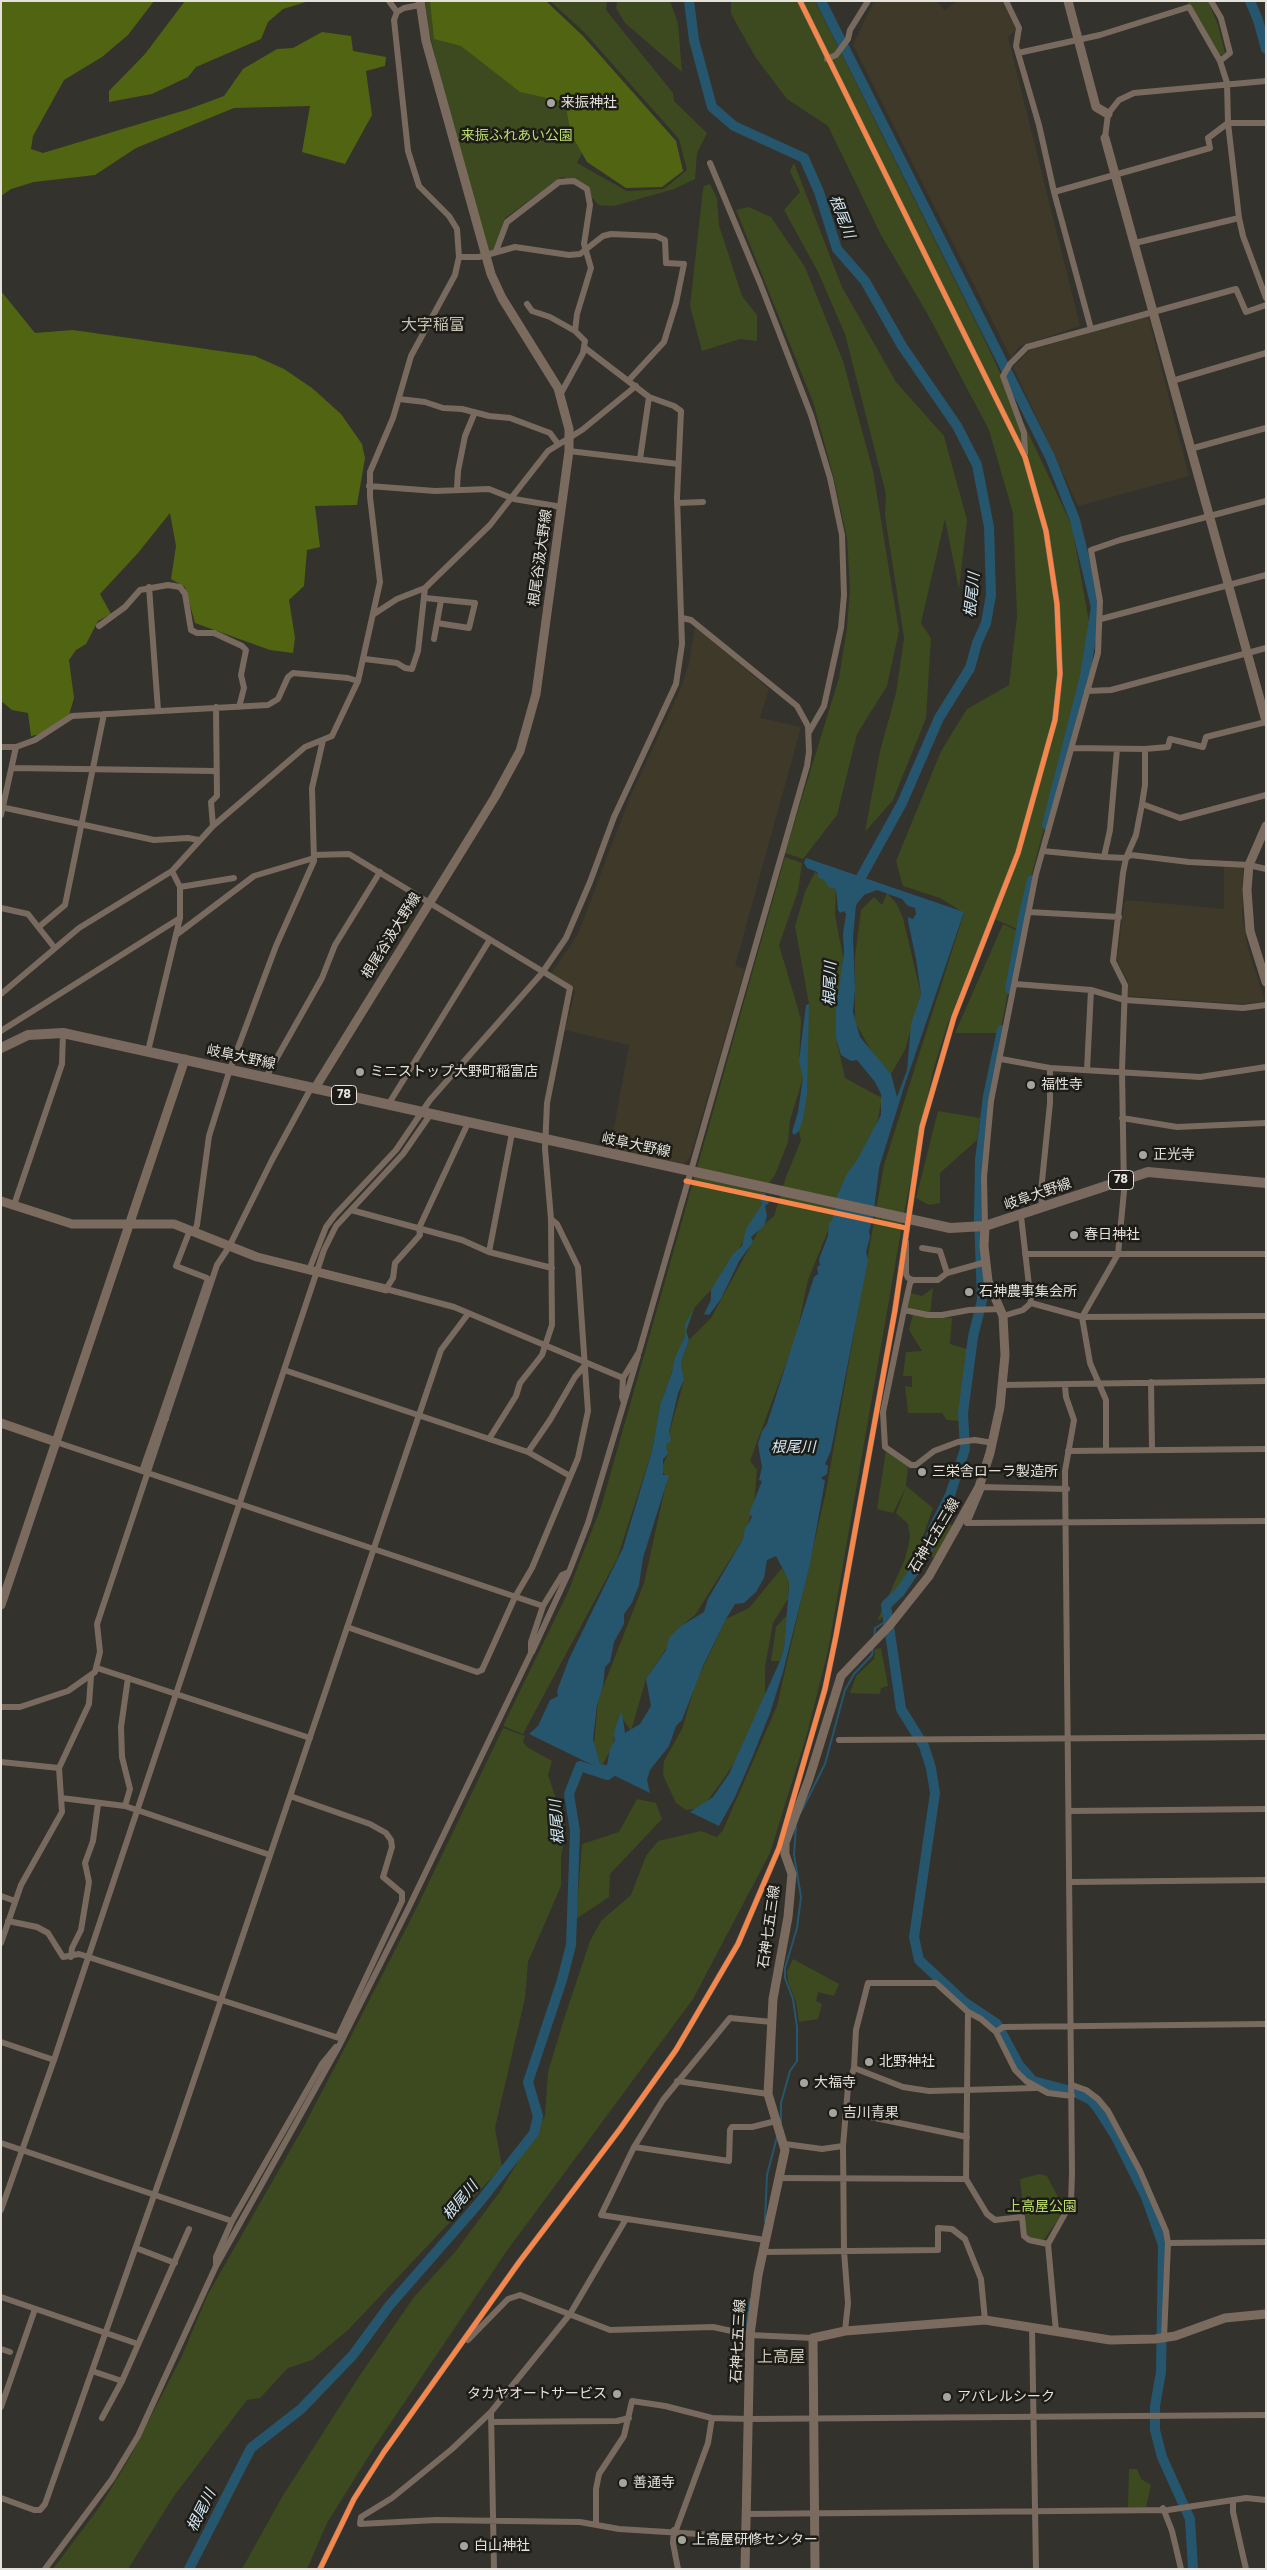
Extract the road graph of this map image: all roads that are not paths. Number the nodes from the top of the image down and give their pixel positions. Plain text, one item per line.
1 (389, 1) edge
2 (800, 1) edge
3 (868, 1) edge
4 (1006, 1) edge
5 (1068, 1) edge
6 (1211, 1) edge
7 (420, 3) edge
8 (396, 12) junction
9 (1078, 39) junction
10 (1018, 53) junction
11 (827, 60) junction
12 (1220, 61) junction
13 (1265, 81) edge
14 (1227, 83) junction
15 (1108, 114) junction
16 (1228, 123) junction
17 (1266, 123) edge
18 (1105, 138) joint
19 (710, 163) dead end
20 (1115, 174) junction
21 (1054, 192) junction
22 (1239, 218) junction
23 (1135, 243) junction
24 (496, 251) junction
25 (585, 252) junction
26 (485, 254) junction
27 (459, 257) junction
28 (1266, 298) edge
29 (527, 304) dead end
30 (1266, 305) edge
31 (1152, 312) junction
32 (1091, 329) junction
33 (575, 331) junction
34 (585, 348) junction
35 (1266, 353) edge
36 (629, 380) junction
37 (1172, 381) junction
38 (636, 386) junction
39 (560, 394) junction
40 (650, 397) junction
41 (399, 399) junction
42 (475, 412) junction
43 (1266, 428) edge
44 (570, 438) junction
45 (558, 444) junction
46 (1190, 449) junction
47 (569, 451) junction
48 (1025, 456) junction
49 (640, 459) junction
50 (678, 464) junction
51 (369, 486) junction
52 (457, 489) junction
53 (511, 497) junction
54 (1266, 501) edge
55 (704, 502) dead end
56 (678, 503) junction
57 (562, 507) junction
58 (1209, 517) junction
59 (1266, 575) edge
60 (1228, 585) junction
61 (150, 587) junction
62 (425, 588) junction
63 (425, 598) junction
64 (441, 600) junction
65 (374, 614) junction
66 (682, 618) junction
67 (1100, 620) junction
68 (437, 623) junction
69 (99, 626) dead end
70 (434, 639) dead end
71 (1266, 648) edge
72 (1247, 654) junction
73 (365, 659) junction
74 (358, 681) junction
75 (1088, 691) junction
76 (216, 707) junction
77 (239, 707) junction
78 (158, 710) junction
79 (104, 714) junction
80 (1266, 722) edge
81 (809, 732) junction
82 (323, 740) junction
83 (1, 747) edge
84 (16, 747) junction
85 (1072, 748) junction
86 (1117, 749) junction
87 (1145, 749) junction
88 (12, 768) junction
89 (94, 770) junction
90 (216, 771) junction
91 (1266, 795) edge
92 (1142, 804) junction
93 (2, 810) edge
94 (82, 825) junction
95 (213, 826) junction
96 (1266, 826) edge
97 (199, 840) junction
98 (1043, 851) junction
99 (314, 856) junction
100 (1104, 857) junction
101 (1126, 858) junction
102 (1249, 865) junction
103 (1266, 869) edge
104 (172, 871) junction
105 (380, 872) junction
106 (234, 878) dead end
107 (180, 887) junction
108 (429, 903) junction
109 (1, 908) edge
110 (1029, 912) junction
111 (1119, 917) junction
112 (180, 918) junction
113 (40, 926) junction
114 (176, 935) junction
115 (489, 941) junction
116 (54, 947) junction
117 (542, 973) junction
118 (1266, 982) edge
119 (1015, 984) junction
120 (1091, 990) junction
121 (1, 994) edge
122 (1124, 1000) junction
123 (1266, 1005) edge
124 (1, 1031) edge
125 (63, 1033) junction
126 (1, 1048) edge
127 (148, 1051) junction
128 (185, 1059) junction
129 (1001, 1059) junction
130 (1266, 1067) edge
131 (1050, 1068) junction
132 (230, 1069) junction
133 (1087, 1070) junction
134 (1122, 1071) junction
135 (266, 1077) junction
136 (316, 1088) junction
137 (388, 1105) junction
138 (425, 1113) junction
139 (1122, 1118) junction
140 (468, 1123) junction
141 (1266, 1123) edge
142 (512, 1133) junction
143 (545, 1140) junction
144 (693, 1173) junction
145 (1123, 1179) junction
146 (1266, 1183) edge
147 (1, 1201) edge
148 (14, 1205) junction
149 (1042, 1207) junction
150 (351, 1210) junction
151 (1021, 1216) junction
152 (551, 1219) junction
153 (904, 1219) junction
154 (130, 1225) junction
155 (981, 1227) junction
156 (420, 1228) junction
157 (192, 1231) junction
158 (904, 1238) junction
159 (229, 1247) junction
160 (922, 1248) dead end
161 (490, 1252) junction
162 (1025, 1254) junction
163 (1118, 1254) junction
164 (1266, 1254) edge
165 (982, 1263) junction
166 (552, 1268) junction
167 (314, 1271) junction
168 (947, 1273) junction
169 (913, 1280) junction
170 (209, 1283) junction
171 (386, 1289) junction
172 (1031, 1303) junction
173 (904, 1310) junction
174 (1002, 1312) junction
175 (468, 1314) junction
176 (1082, 1316) junction
177 (1266, 1316) edge
178 (546, 1346) junction
179 (639, 1352) junction
180 (586, 1364) junction
181 (284, 1370) junction
182 (623, 1378) junction
183 (1266, 1381) edge
184 (1150, 1382) junction
185 (1098, 1383) junction
186 (1003, 1385) junction
187 (1065, 1386) junction
188 (624, 1402) junction
189 (419, 1416) junction
190 (1, 1423) edge
191 (489, 1439) junction
192 (56, 1442) junction
193 (993, 1443) junction
194 (1266, 1449) edge
195 (1106, 1450) junction
196 (1152, 1450) junction
197 (1068, 1451) junction
198 (528, 1452) junction
199 (145, 1472) junction
200 (570, 1476) junction
201 (980, 1487) junction
202 (1067, 1489) junction
203 (238, 1504) junction
204 (1266, 1521) edge
205 (1066, 1522) junction
206 (374, 1549) junction
207 (568, 1572) junction
208 (515, 1597) junction
209 (1, 1606) edge
210 (543, 1606) junction
211 (347, 1627) junction
212 (531, 1653) junction
213 (96, 1668) junction
214 (91, 1676) junction
215 (128, 1678) junction
216 (175, 1694) junction
217 (1, 1707) edge
218 (1266, 1736) edge
219 (310, 1738) junction
220 (1068, 1738) junction
221 (839, 1740) dead end
222 (1, 1762) edge
223 (59, 1768) junction
224 (290, 1796) junction
225 (61, 1798) junction
226 (98, 1804) junction
227 (125, 1806) junction
228 (1266, 1809) edge
229 (136, 1810) junction
230 (1070, 1811) junction
231 (270, 1855) junction
232 (1266, 1880) edge
233 (1071, 1882) junction
234 (1, 1896) edge
235 (15, 1901) junction
236 (8, 1921) junction
237 (1, 1943) edge
238 (88, 1956) junction
239 (71, 1957) junction
240 (221, 2001) junction
241 (968, 2012) junction
242 (772, 2022) junction
243 (1266, 2024) edge
244 (1071, 2026) junction
245 (998, 2030) junction
246 (340, 2038) junction
247 (1, 2042) edge
248 (339, 2046) junction
249 (54, 2060) junction
250 (854, 2068) junction
251 (677, 2081) junction
252 (1072, 2085) junction
253 (967, 2088) junction
254 (1036, 2088) junction
255 (768, 2094) junction
256 (1072, 2096) junction
257 (846, 2112) junction
258 (776, 2121) junction
259 (967, 2137) junction
260 (1, 2143) edge
261 (785, 2144) junction
262 (843, 2146) junction
263 (634, 2147) junction
264 (23, 2150) junction
265 (780, 2178) junction
266 (844, 2179) junction
267 (966, 2179) junction
268 (154, 2194) junction
269 (1, 2210) edge
270 (626, 2219) junction
271 (232, 2221) junction
272 (189, 2229) dead end
273 (766, 2240) junction
274 (1266, 2242) edge
275 (1168, 2243) junction
276 (1048, 2244) junction
277 (136, 2248) junction
278 (844, 2251) junction
279 (763, 2252) junction
280 (175, 2262) junction
281 (216, 2266) junction
282 (1, 2298) edge
283 (35, 2309) junction
284 (570, 2314) junction
285 (1266, 2314) edge
286 (985, 2320) junction
287 (1032, 2327) junction
288 (1056, 2330) junction
289 (105, 2332) junction
290 (845, 2332) junction
291 (750, 2335) junction
292 (813, 2338) junction
293 (1160, 2339) junction
294 (138, 2344) junction
295 (1, 2349) edge
296 (10, 2352) dead end
297 (456, 2352) junction
298 (92, 2371) junction
299 (122, 2381) junction
300 (1, 2408) edge
301 (491, 2412) junction
302 (1266, 2415) edge
303 (1034, 2417) junction
304 (102, 2418) dead end
305 (629, 2418) junction
306 (712, 2418) junction
307 (748, 2419) junction
308 (813, 2419) junction
309 (492, 2422) junction
310 (1, 2498) edge
311 (1233, 2500) junction
312 (1266, 2500) edge
313 (1163, 2508) junction
314 (1036, 2510) junction
315 (814, 2513) junction
316 (748, 2514) junction
317 (494, 2521) junction
318 (596, 2524) junction
319 (675, 2530) junction
320 (746, 2536) junction
321 (45, 2569) edge
322 (320, 2569) edge
323 (494, 2569) edge
324 (678, 2569) edge
325 (745, 2569) edge
326 (815, 2569) edge
327 (1036, 2569) edge
328 (1181, 2569) edge
329 (1246, 2569) edge

1 - 8 street
2 - 11 street
3 - 11 street
4 - 10 street
5 - 9 street
6 - 12 street
7 - 8 street
7 - 26 street, 根尾谷汲大野線
8 - 27 street
9 - 10 street
9 - 12 street
9 - 15 street
10 - 21 street
11 - 48 street
12 - 14 street
13 - 14 street
14 - 15 street
14 - 16 street
15 - 18 street
16 - 17 street
16 - 20 street
16 - 22 street
18 - 20 street
19 - 81 street
20 - 21 street
20 - 23 street
21 - 32 street
22 - 23 street
22 - 28 street
23 - 31 street
24 - 25 street
24 - 25 street
24 - 26 street
25 - 33 street
25 - 36 street
26 - 27 street
26 - 39 street, 根尾谷汲大野線
27 - 41 street
29 - 33 street
30 - 31 street
31 - 32 street
31 - 37 street
32 - 48 street
33 - 34 street
34 - 36 street
34 - 39 street
35 - 37 street
36 - 38 street
37 - 46 street
38 - 40 street
38 - 44 street
39 - 44 street, 根尾谷汲大野線
40 - 49 street
40 - 50 street
41 - 42 street
41 - 51 street
42 - 45 street
42 - 52 street
43 - 46 street
44 - 45 street
44 - 47 street, 根尾谷汲大野線
45 - 53 street
46 - 58 street
47 - 49 street
47 - 57 street, 根尾谷汲大野線
48 - 153 street
49 - 50 street
50 - 56 street
51 - 52 street
51 - 65 street
52 - 53 street
53 - 57 street
53 - 62 street
54 - 58 street
55 - 56 street
56 - 66 street
57 - 108 street, 根尾谷汲大野線
58 - 60 street
58 - 67 street
59 - 60 street
60 - 67 street
60 - 72 street
61 - 69 street
61 - 77 street
61 - 78 street
62 - 63 street
62 - 65 street
63 - 64 street
63 - 73 street
64 - 68 street
64 - 68 street
65 - 73 street
66 - 81 street
66 - 117 street
67 - 75 street
68 - 70 street
71 - 72 street
72 - 75 street
72 - 80 street
73 - 74 street
74 - 77 street
74 - 82 street
75 - 85 street
76 - 77 street
76 - 78 street
76 - 90 street
78 - 79 street
79 - 84 street
79 - 89 street
80 - 87 street
81 - 144 street
82 - 95 street
82 - 99 street
83 - 84 street
84 - 88 street
85 - 86 street
85 - 98 street
86 - 87 street
86 - 100 street
87 - 92 street
88 - 89 street
88 - 93 street
89 - 90 street
89 - 94 street
90 - 95 street
91 - 92 street
92 - 101 street
93 - 94 street
94 - 97 street
94 - 113 street
95 - 97 street
96 - 102 street
97 - 104 street
98 - 100 street
98 - 110 street
99 - 105 street
99 - 114 street
99 - 132 street
100 - 101 street
101 - 102 street
101 - 111 street
102 - 103 street
102 - 118 street
104 - 107 street
104 - 116 street
105 - 108 street
105 - 135 street
106 - 107 street
107 - 112 street
108 - 115 street
108 - 136 street, 根尾谷汲大野線
109 - 113 street
110 - 111 street
110 - 119 street
111 - 122 street
112 - 114 street
112 - 124 street
113 - 116 street
114 - 127 street
115 - 117 street
115 - 137 street
116 - 121 street
117 - 138 street
117 - 143 street
119 - 120 street
119 - 129 street
120 - 122 street
120 - 133 street
122 - 123 street
122 - 134 street
125 - 126 main road, 岐阜大野線 / 78
125 - 127 main road, 岐阜大野線 / 78
125 - 148 street
127 - 128 main road, 岐阜大野線 / 78
128 - 132 main road, 岐阜大野線 / 78
128 - 154 street
129 - 131 street
129 - 155 street
130 - 134 street
131 - 133 street
131 - 149 street
132 - 135 main road, 岐阜大野線 / 78
132 - 157 street
133 - 134 street
134 - 139 street
135 - 136 main road, 岐阜大野線 / 78
136 - 137 main road, 岐阜大野線 / 78
136 - 159 street
137 - 138 main road, 岐阜大野線 / 78
138 - 140 main road, 岐阜大野線 / 78
138 - 150 street
138 - 167 street
139 - 141 street
139 - 145 street
140 - 142 main road, 岐阜大野線 / 78
140 - 156 street
142 - 143 main road, 岐阜大野線 / 78
142 - 161 street
143 - 144 main road, 岐阜大野線 / 78
143 - 152 street
144 - 153 main road, 岐阜大野線 / 78
144 - 179 street
145 - 146 main road, 岐阜大野線 / 78
145 - 149 main road, 岐阜大野線 / 78
145 - 163 street
147 - 148 street
148 - 154 street
149 - 151 main road, 岐阜大野線 / 78
150 - 156 street
150 - 167 street
151 - 155 main road, 岐阜大野線 / 78
151 - 162 street
152 - 166 street
152 - 180 street
153 - 155 main road, 岐阜大野線 / 78
153 - 158 street
154 - 157 street
154 - 192 street
155 - 165 street, 石神七五三線
156 - 161 street
156 - 171 street
157 - 159 street
157 - 170 street
158 - 169 street
158 - 297 street
159 - 167 street
159 - 170 street
160 - 168 street
161 - 166 street
162 - 163 street
162 - 172 street
163 - 164 street
163 - 176 street
165 - 168 street
165 - 174 street, 石神七五三線
166 - 178 street
167 - 171 street
167 - 181 street
168 - 169 street
169 - 173 street
170 - 199 street
171 - 175 street
172 - 174 street
172 - 176 street
173 - 174 street
173 - 193 street
174 - 186 street, 石神七五三線
175 - 178 street
175 - 189 street
176 - 177 street
176 - 185 street
178 - 180 street
178 - 191 street
179 - 182 street
179 - 188 street
180 - 182 street
180 - 198 street
180 - 200 street
181 - 189 street
181 - 203 street
182 - 188 street
183 - 184 street
184 - 185 street
184 - 196 street
185 - 187 street
185 - 195 street
186 - 187 street
186 - 193 street, 石神七五三線
187 - 197 street
188 - 207 street
189 - 191 street
189 - 206 street
190 - 192 street
191 - 198 street
192 - 199 street
192 - 209 street
193 - 201 street, 石神七五三線
194 - 196 street
195 - 196 street
195 - 197 street
197 - 202 street
198 - 200 street
199 - 203 street
199 - 213 street
200 - 208 street
201 - 202 street
201 - 205 street
201 - 242 street, 石神七五三線
202 - 205 street
203 - 206 street
203 - 216 street
204 - 205 street
205 - 220 street
206 - 208 street
206 - 211 street
207 - 210 street
207 - 212 street
208 - 210 street
208 - 211 street
210 - 212 street
211 - 219 street
212 - 246 street
213 - 214 street
213 - 215 street
214 - 217 street
214 - 223 street
215 - 216 street
215 - 227 street
216 - 219 street
216 - 229 street
218 - 220 street
219 - 224 street
220 - 221 street
220 - 230 street
222 - 223 street
223 - 225 street
224 - 231 street
224 - 246 street
225 - 226 street
225 - 235 street
226 - 227 street
226 - 239 street
227 - 229 street
228 - 230 street
229 - 231 street
229 - 238 street
230 - 233 street
231 - 240 street
232 - 233 street
233 - 244 street
234 - 235 street
235 - 236 street
236 - 237 street
236 - 239 street
238 - 239 street
238 - 240 street
238 - 249 street
240 - 246 street
240 - 268 street
241 - 245 street
241 - 250 street
241 - 253 street
242 - 251 street
242 - 255 street, 石神七五三線
243 - 244 street
244 - 245 street
244 - 252 street
245 - 254 street
246 - 248 street
247 - 249 street
248 - 271 street
248 - 281 street
249 - 264 street
250 - 253 street
250 - 257 street
251 - 255 street
251 - 263 street
252 - 256 street
252 - 275 street
253 - 254 street
253 - 259 street
254 - 256 street
255 - 258 street, 石神七五三線
256 - 276 street
257 - 259 street
257 - 262 street
258 - 261 street, 石神七五三線
258 - 263 street
259 - 267 street
260 - 264 street
261 - 262 street
261 - 265 street, 石神七五三線
262 - 266 street
263 - 270 street
264 - 268 street
264 - 269 street
265 - 266 street
265 - 273 street, 石神七五三線
266 - 267 street
266 - 278 street
267 - 276 street
268 - 271 street
268 - 277 street
270 - 273 street
270 - 284 street
271 - 281 street
272 - 280 street
273 - 279 street, 石神七五三線
274 - 275 street
275 - 293 street
276 - 288 street
277 - 280 street
277 - 289 street
278 - 279 street
278 - 286 street
278 - 290 street
279 - 291 street, 石神七五三線
280 - 294 street
281 - 321 street
282 - 283 street
283 - 289 street
283 - 300 street
284 - 291 street
284 - 297 street
284 - 301 street
285 - 293 street
286 - 287 street
286 - 290 street
287 - 288 street
287 - 303 street
288 - 293 street
289 - 294 street
289 - 298 street
290 - 292 street
291 - 292 street
291 - 307 street, 石神七五三線
292 - 308 street
294 - 299 street
295 - 296 street
297 - 322 street
298 - 299 street
298 - 310 street
299 - 304 street
301 - 309 street
301 - 317 street
302 - 303 street
303 - 308 street
303 - 314 street
305 - 306 street
305 - 309 street
305 - 318 street
306 - 307 street
306 - 319 street
307 - 308 street
307 - 316 street, 石神七五三線
308 - 315 street
309 - 317 street
311 - 312 street
311 - 313 street
311 - 329 street
313 - 314 street
313 - 328 street
314 - 315 street
314 - 327 street
315 - 316 street
315 - 326 street
316 - 320 street, 石神七五三線
317 - 318 street
317 - 323 street
318 - 319 street
319 - 320 street
319 - 324 street
320 - 325 street, 石神七五三線

